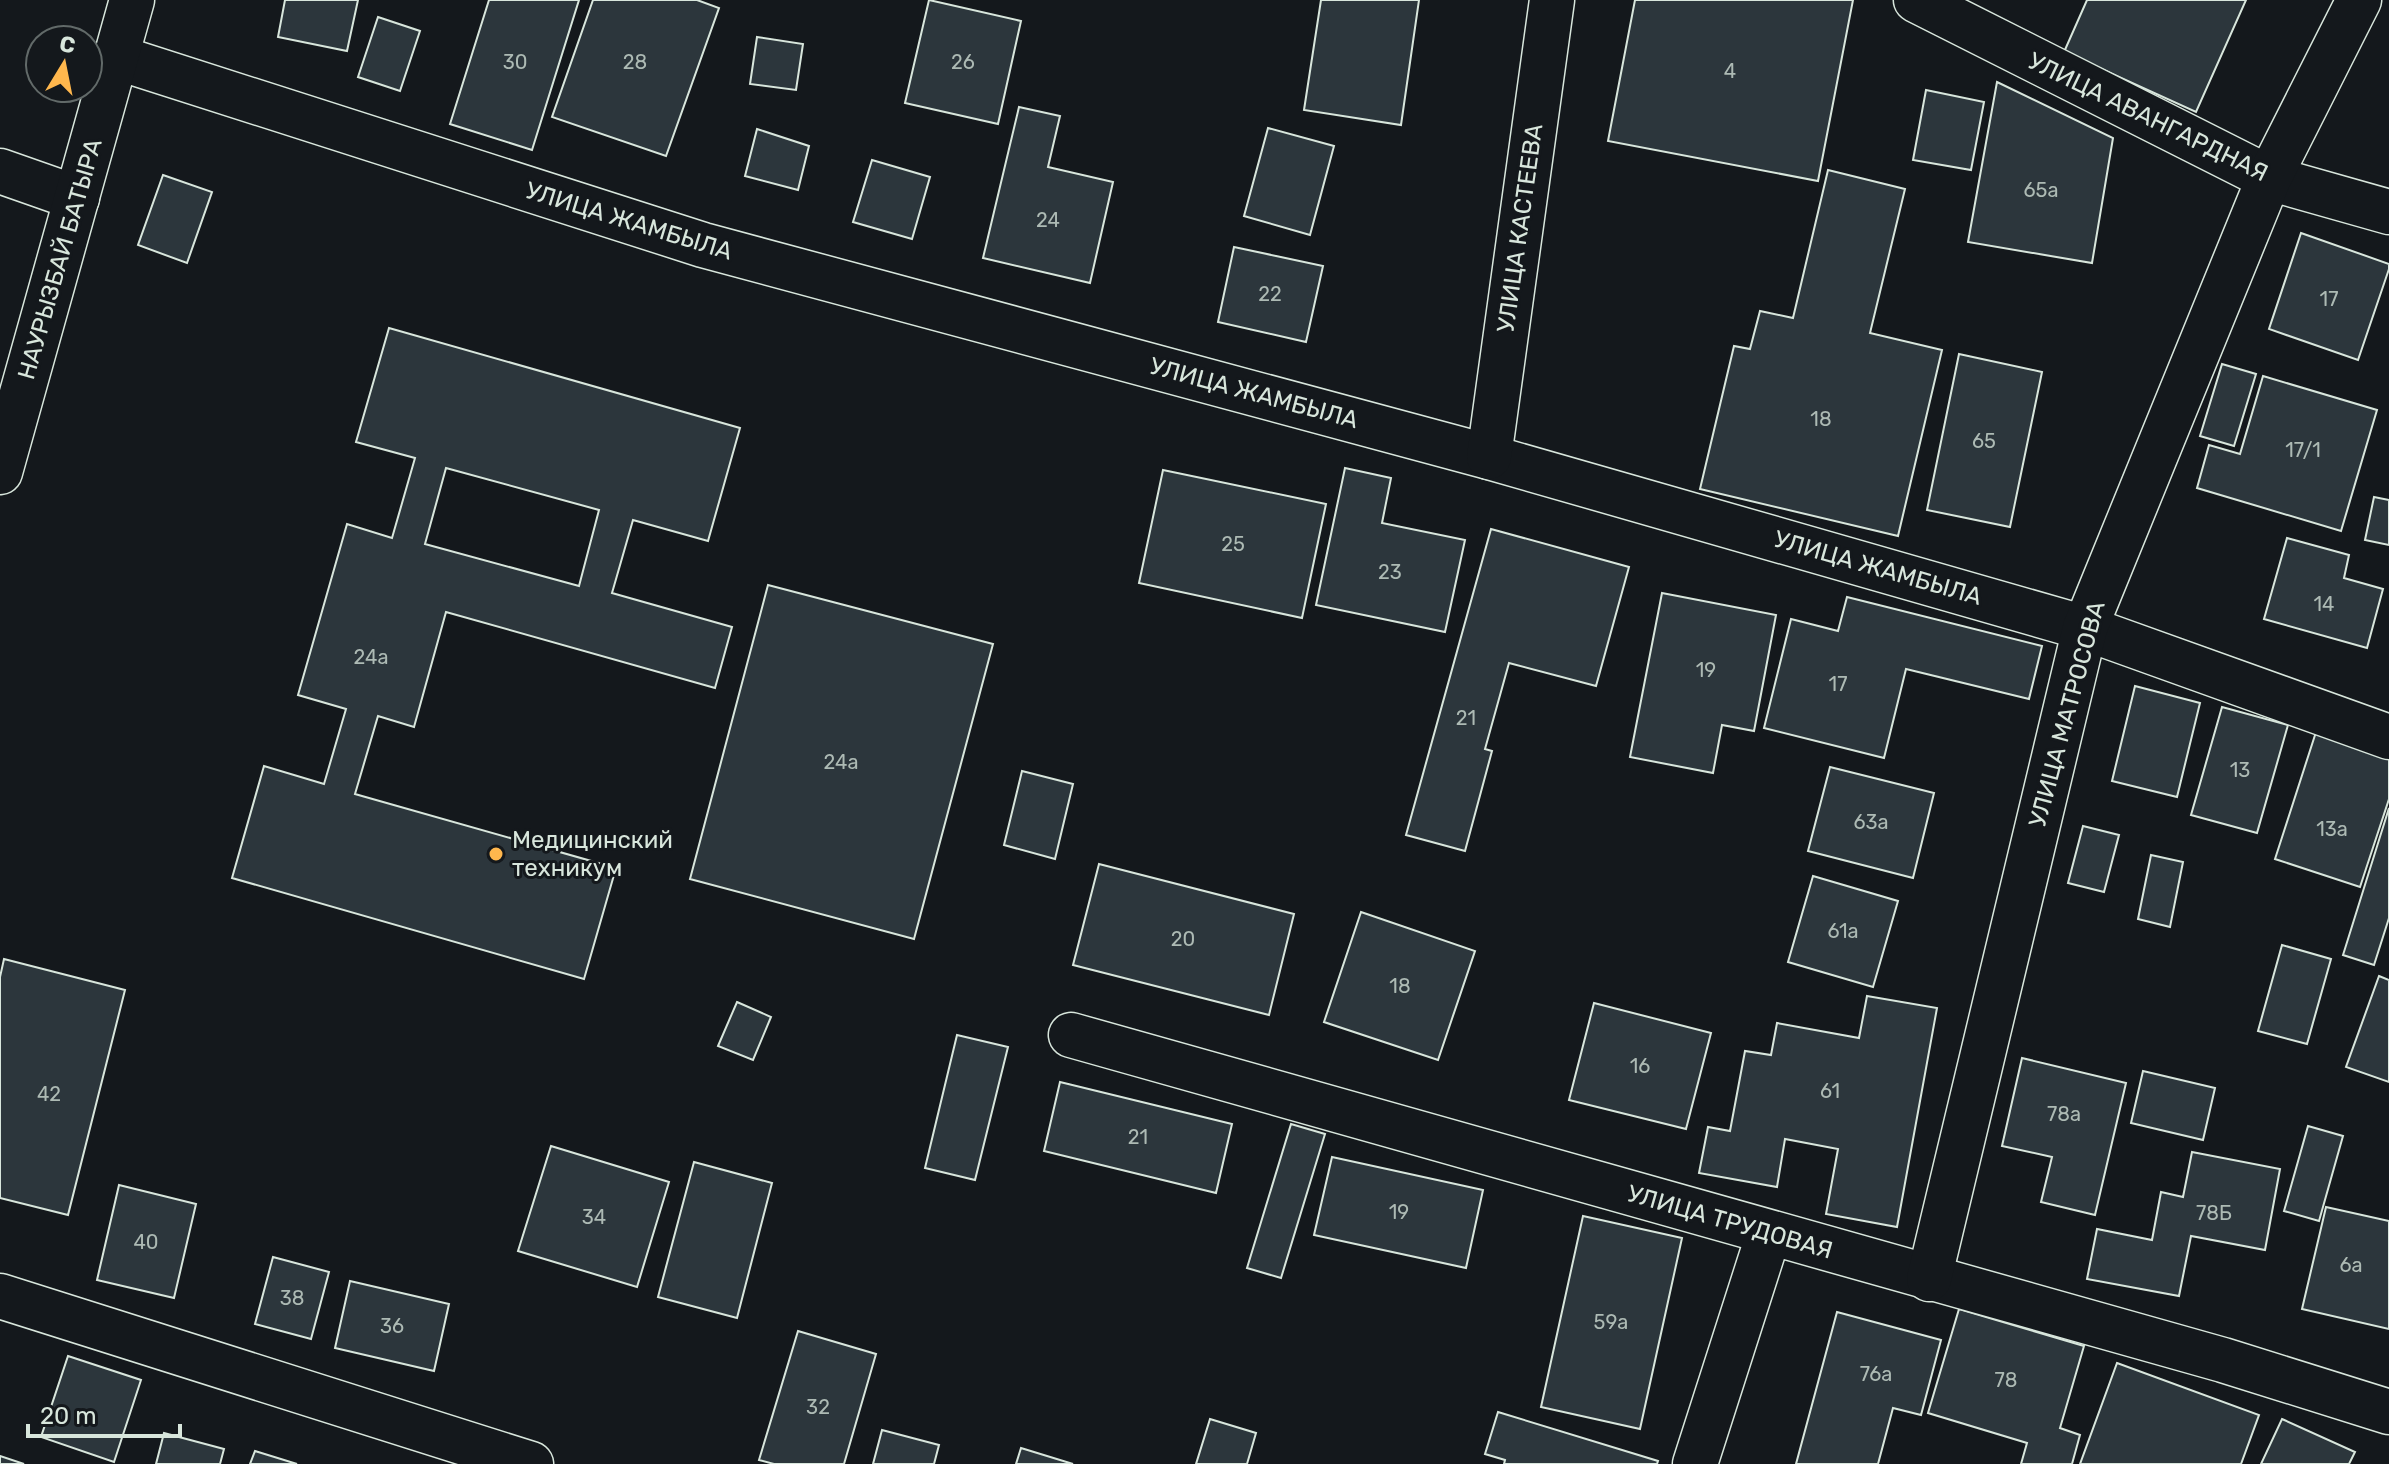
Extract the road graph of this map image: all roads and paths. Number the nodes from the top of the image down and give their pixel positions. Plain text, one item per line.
1 (132, 0) edge
2 (1552, 0) edge
3 (1916, 0) edge
4 (2359, 0) edge
5 (116, 57) junction
6 (0, 171) edge
7 (2269, 178) junction
8 (77, 198) junction
9 (2389, 212) edge
10 (1489, 457) junction
11 (0, 472) edge
12 (2085, 628) junction
13 (2389, 737) edge
14 (1071, 1035) dead end
15 (1769, 1233) junction
16 (1929, 1279) junction
17 (0, 1296) edge
18 (2389, 1412) edge
19 (531, 1464) edge
20 (1695, 1464) edge

1 - 5 street, НАУРЫЗБАЙ БАТЫРА
2 - 10 street, УЛИЦА КАСТЕЕВА
3 - 7 street, УЛИЦА АВАНГАРДНАЯ
4 - 7 street, УЛИЦА МАТРОСОВА
5 - 8 street, НАУРЫЗБАЙ БАТЫРА
5 - 10 street, УЛИЦА ЖАМБЫЛА
6 - 8 street
7 - 9 street, УЛИЦА АВАНГАРДНАЯ
7 - 12 street, УЛИЦА МАТРОСОВА
8 - 11 street, НАУРЫЗБАЙ БАТЫРА
10 - 12 street, УЛИЦА ЖАМБЫЛА
12 - 13 street, УЛИЦА ЖАМБЫЛА
12 - 16 street, УЛИЦА МАТРОСОВА
14 - 15 street, УЛИЦА ТРУДОВАЯ
15 - 16 street, УЛИЦА ТРУДОВАЯ
15 - 20 street
16 - 18 street, УЛИЦА ТРУДОВАЯ
17 - 19 street

